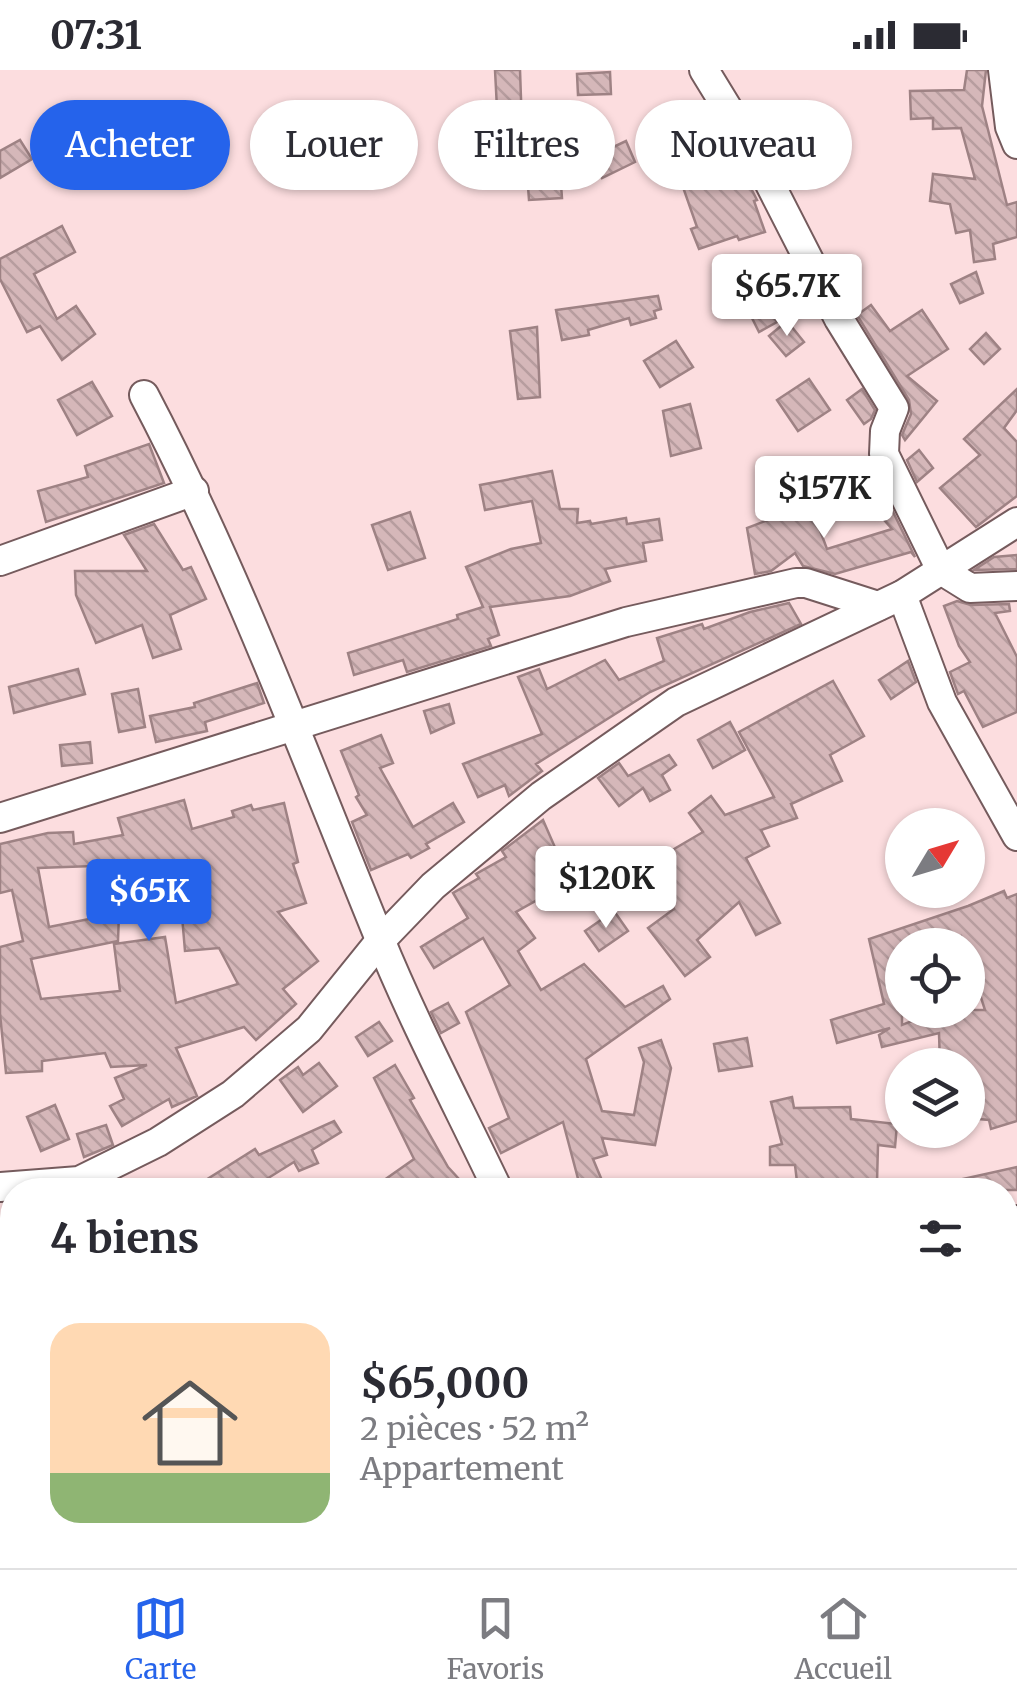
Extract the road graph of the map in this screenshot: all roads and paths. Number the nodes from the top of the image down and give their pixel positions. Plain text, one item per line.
1 (704, 70) edge
2 (1003, 70) edge
3 (1017, 144) edge
4 (144, 395) dead end
5 (194, 490) junction
6 (1017, 522) edge
7 (0, 561) edge
8 (942, 570) junction
9 (1017, 586) edge
10 (890, 600) junction
11 (297, 727) junction
12 (0, 818) edge
13 (1017, 836) edge
14 (380, 941) junction
15 (94, 1178) edge
16 (492, 1178) edge

1 - 8 street
2 - 3 street
4 - 5 street
5 - 7 street
5 - 11 street
6 - 8 street
8 - 9 street
8 - 10 street
10 - 11 street
10 - 13 street
10 - 14 street
11 - 12 street
11 - 14 street
14 - 15 street
14 - 16 street

